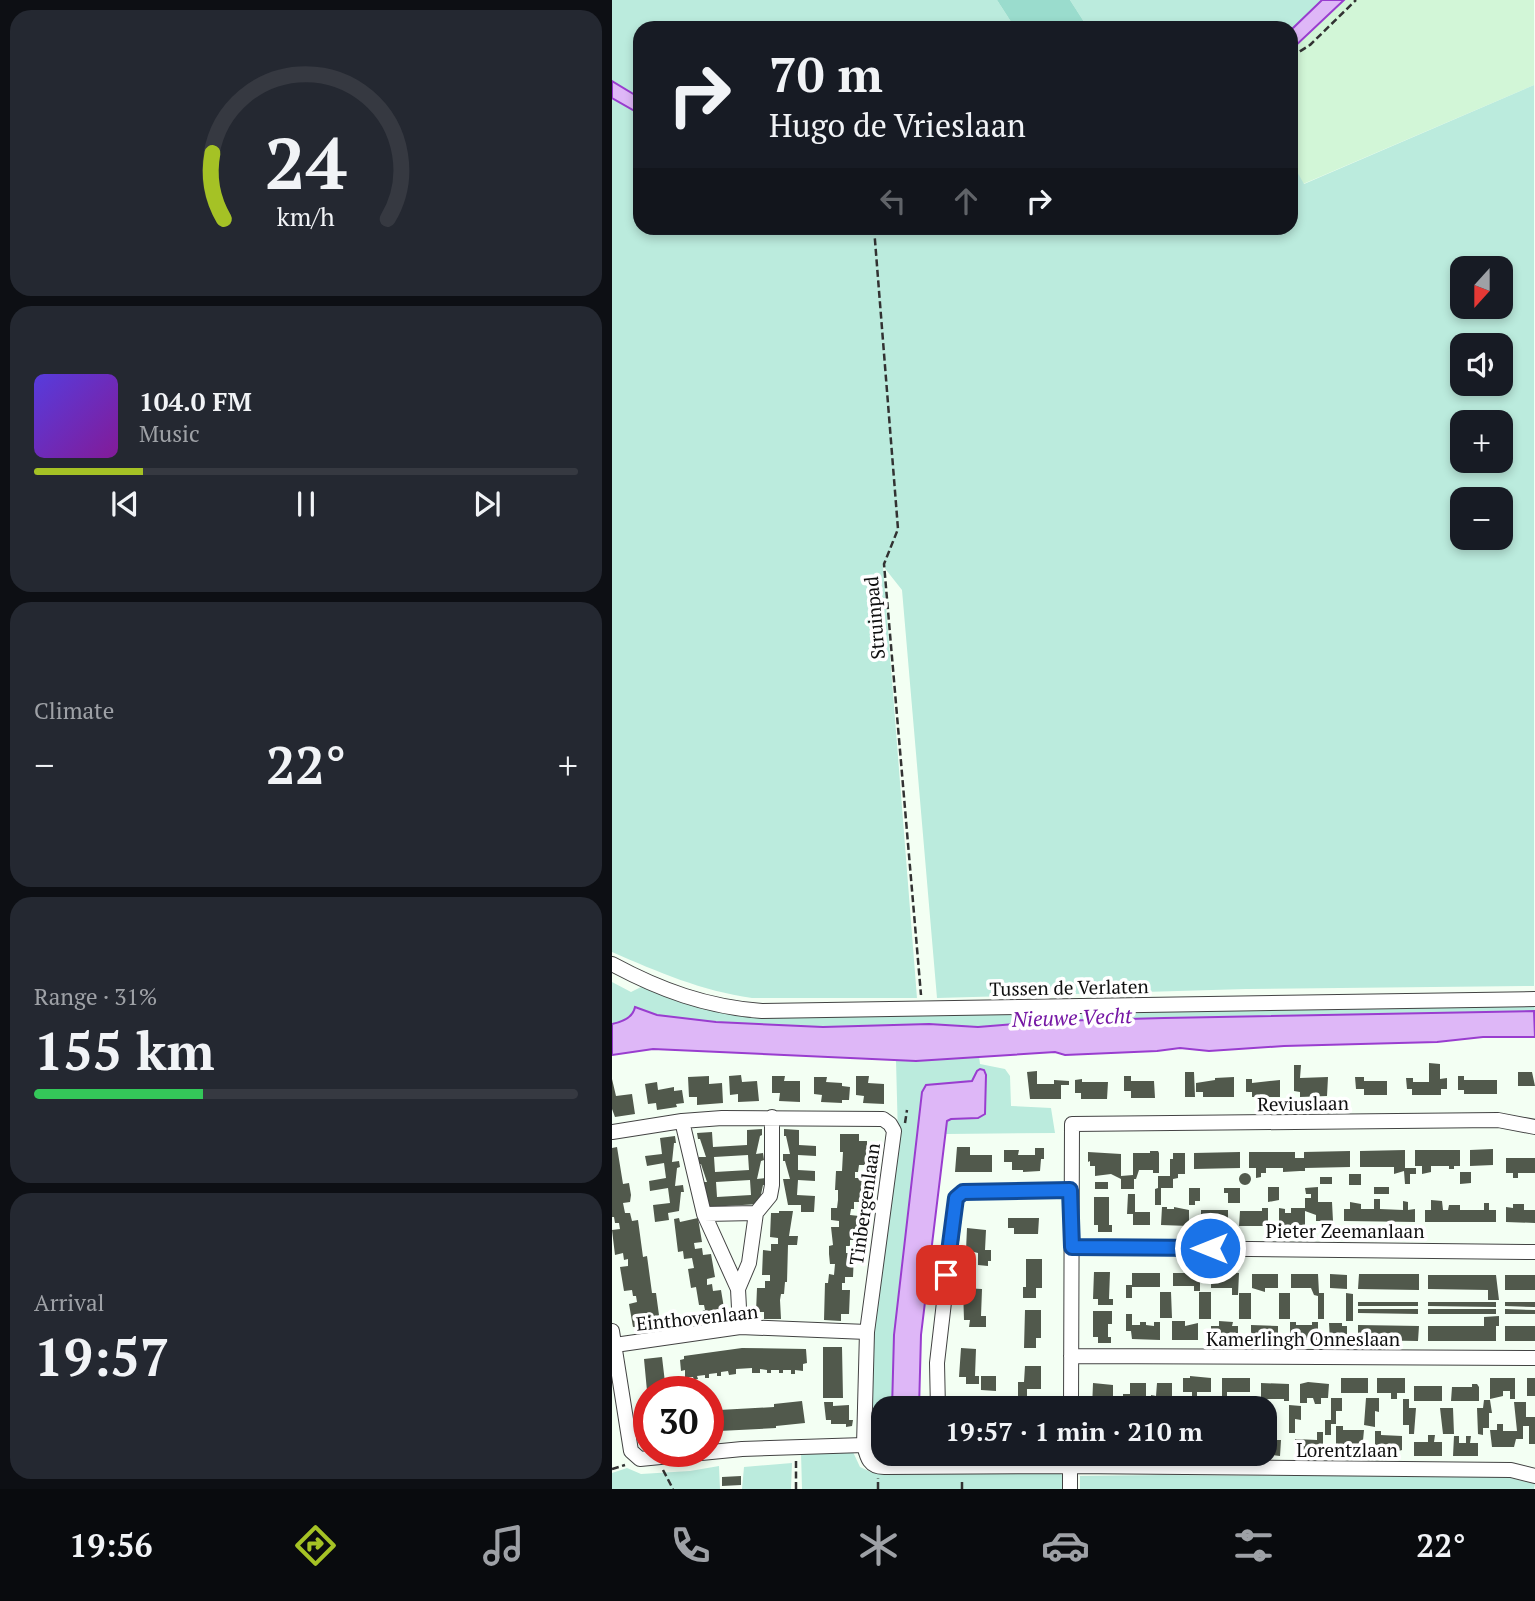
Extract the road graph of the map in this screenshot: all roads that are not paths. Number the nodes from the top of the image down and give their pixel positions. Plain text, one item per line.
1 (612, 964) edge
2 (1534, 999) edge
3 (772, 1117) junction
4 (682, 1121) junction
5 (1534, 1127) edge
6 (612, 1132) edge
7 (1070, 1190) junction
8 (756, 1213) junction
9 (704, 1214) junction
10 (1072, 1247) junction
11 (1534, 1252) edge
12 (738, 1289) junction
13 (740, 1327) junction
14 (867, 1332) junction
15 (614, 1338) edge
16 (1071, 1356) junction
17 (1534, 1359) edge
18 (938, 1396) edge
19 (1071, 1396) edge
20 (864, 1445) junction
21 (871, 1462) edge
22 (1277, 1465) edge
23 (1070, 1466) edge
24 (1534, 1476) edge
25 (1070, 1489) edge

1 - 2 street, Tussen de Verlaten
3 - 4 street, Tinbergenlaan
3 - 8 street
3 - 14 street, Tinbergenlaan
4 - 6 street, Tinbergenlaan
4 - 9 street
5 - 7 street, Reviuslaan
7 - 10 street
7 - 18 street
8 - 9 street
8 - 12 street
9 - 12 street
10 - 11 street, Pieter Zeemanlaan
10 - 16 street
12 - 13 street
13 - 14 street, Einthovenlaan
13 - 15 street, Einthovenlaan
14 - 20 street, Tinbergenlaan
15 - 20 street
16 - 17 street, Kamerlingh Onneslaan
16 - 19 street
20 - 21 street, Lorentzlaan
22 - 24 street, Lorentzlaan
23 - 25 street

